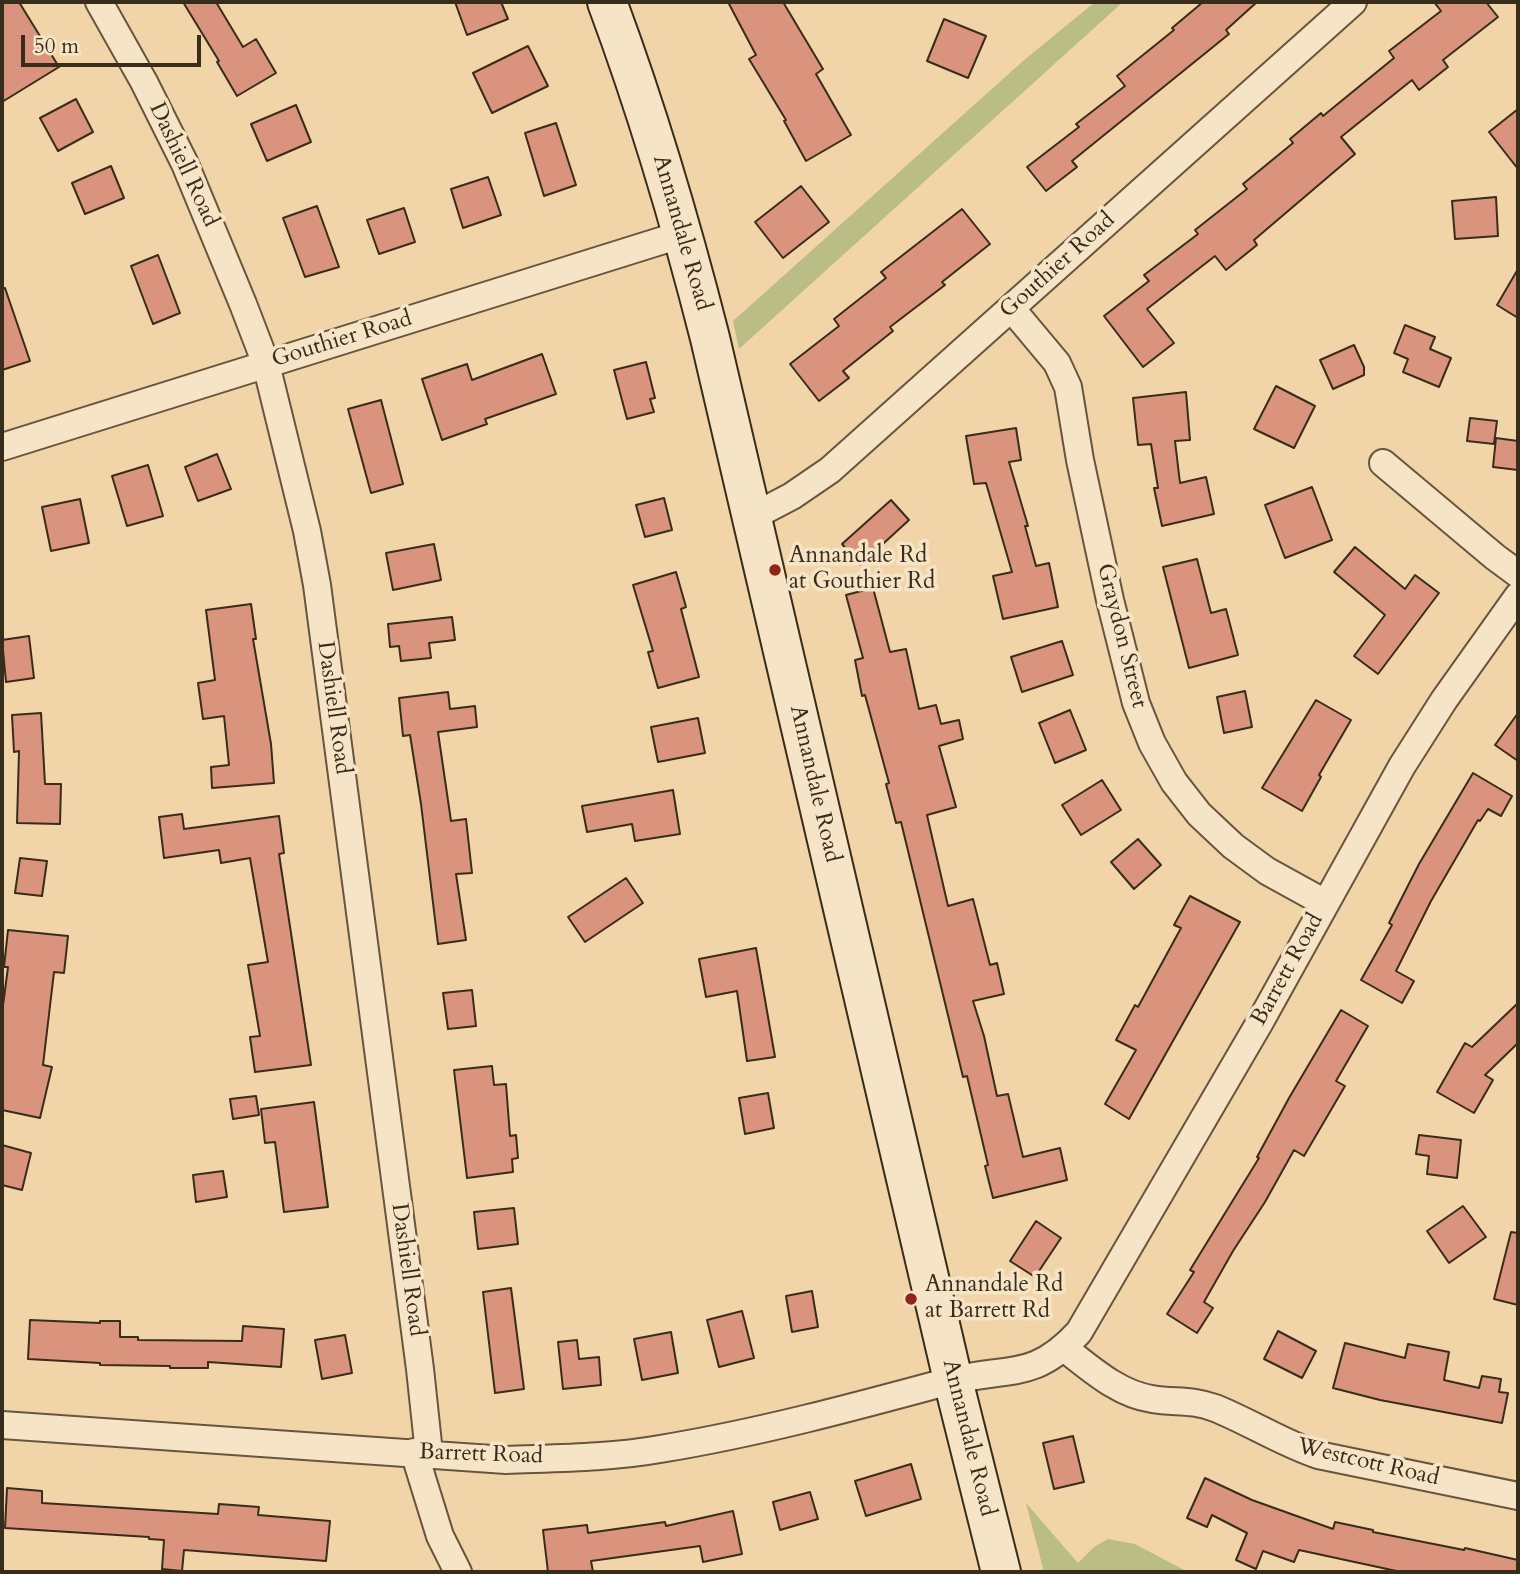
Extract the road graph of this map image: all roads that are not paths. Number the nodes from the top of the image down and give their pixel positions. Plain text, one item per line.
1 (99, 2) edge
2 (607, 2) edge
3 (1353, 2) edge
4 (684, 234) junction
5 (1011, 308) junction
6 (265, 364) junction
7 (2, 447) edge
8 (1383, 463) dead end
9 (752, 517) junction
10 (1518, 574) edge
11 (1518, 596) edge
12 (1325, 903) junction
13 (1064, 1348) junction
14 (953, 1380) junction
15 (2, 1425) edge
16 (421, 1452) junction
17 (1518, 1496) edge
18 (458, 1572) edge
19 (1001, 1572) edge

1 - 6 street, Dashiell Road
2 - 4 main road, Annandale Road
3 - 5 street, Gouthier Road
4 - 6 street, Gouthier Road
4 - 9 main road, Annandale Road
5 - 9 street, Gouthier Road
5 - 12 street, Graydon Street
6 - 7 street, Gouthier Road
6 - 16 street, Dashiell Road
8 - 10 street
9 - 14 main road, Annandale Road
11 - 12 street, Barrett Road
12 - 13 street, Barrett Road
13 - 14 street
13 - 17 street, Westcott Road
14 - 16 street, Barrett Road
14 - 19 main road, Annandale Road
15 - 16 street, Barrett Road
16 - 18 street, Dashiell Road

